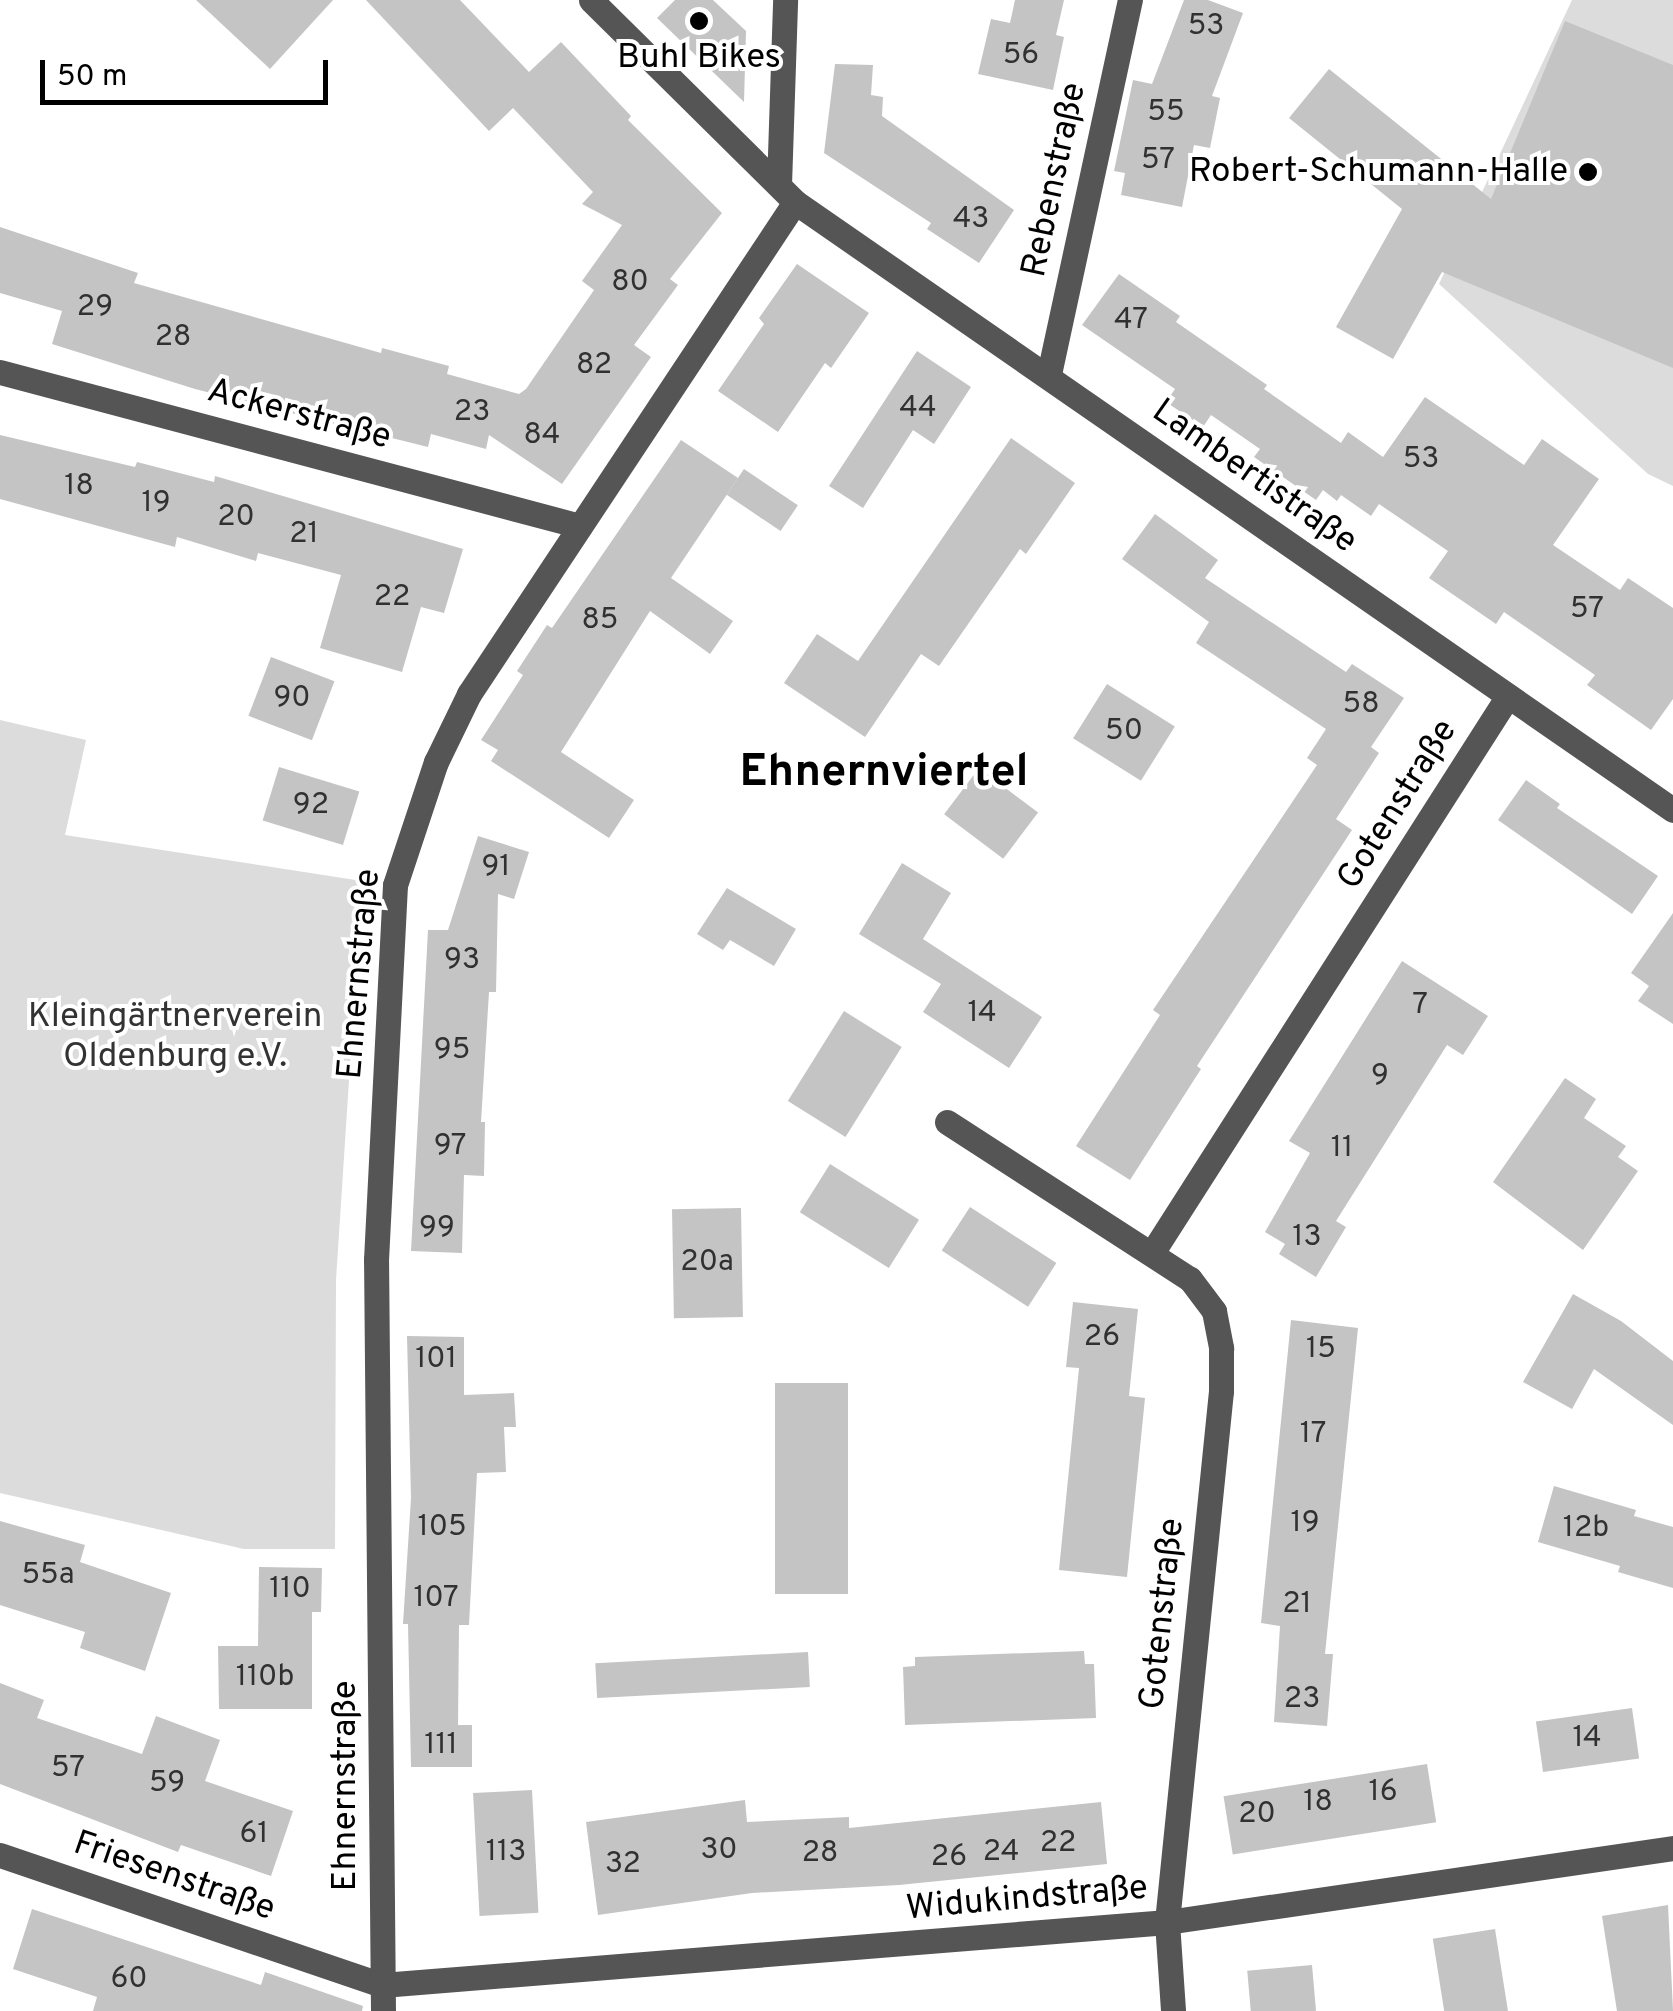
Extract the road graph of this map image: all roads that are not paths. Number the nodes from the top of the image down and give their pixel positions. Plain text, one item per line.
1 (592, 0) edge
2 (784, 0) edge
3 (1130, 0) edge
4 (787, 193) junction
5 (0, 372) edge
6 (1049, 374) junction
7 (580, 526) junction
8 (1508, 696) junction
9 (1673, 810) edge
10 (947, 1122) dead end
11 (1152, 1253) junction
12 (1673, 1848) edge
13 (0, 1855) edge
14 (1166, 1922) junction
15 (383, 1998) edge
16 (1173, 2011) edge

1 - 4 street, Lambertistraße
2 - 4 street
3 - 6 street, Rebenstraße
4 - 6 street, Lambertistraße
4 - 7 street, Ehnernstraße
5 - 7 street, Ackerstraße
6 - 8 street, Lambertistraße
7 - 15 street, Ehnernstraße
8 - 9 street, Lambertistraße
8 - 11 street, Gotenstraße
10 - 11 street, Gotenstraße
11 - 14 street, Gotenstraße
12 - 14 street, Widukindstraße
13 - 15 street, Friesenstraße
14 - 15 street, Widukindstraße
14 - 16 street, Gotenstraße

